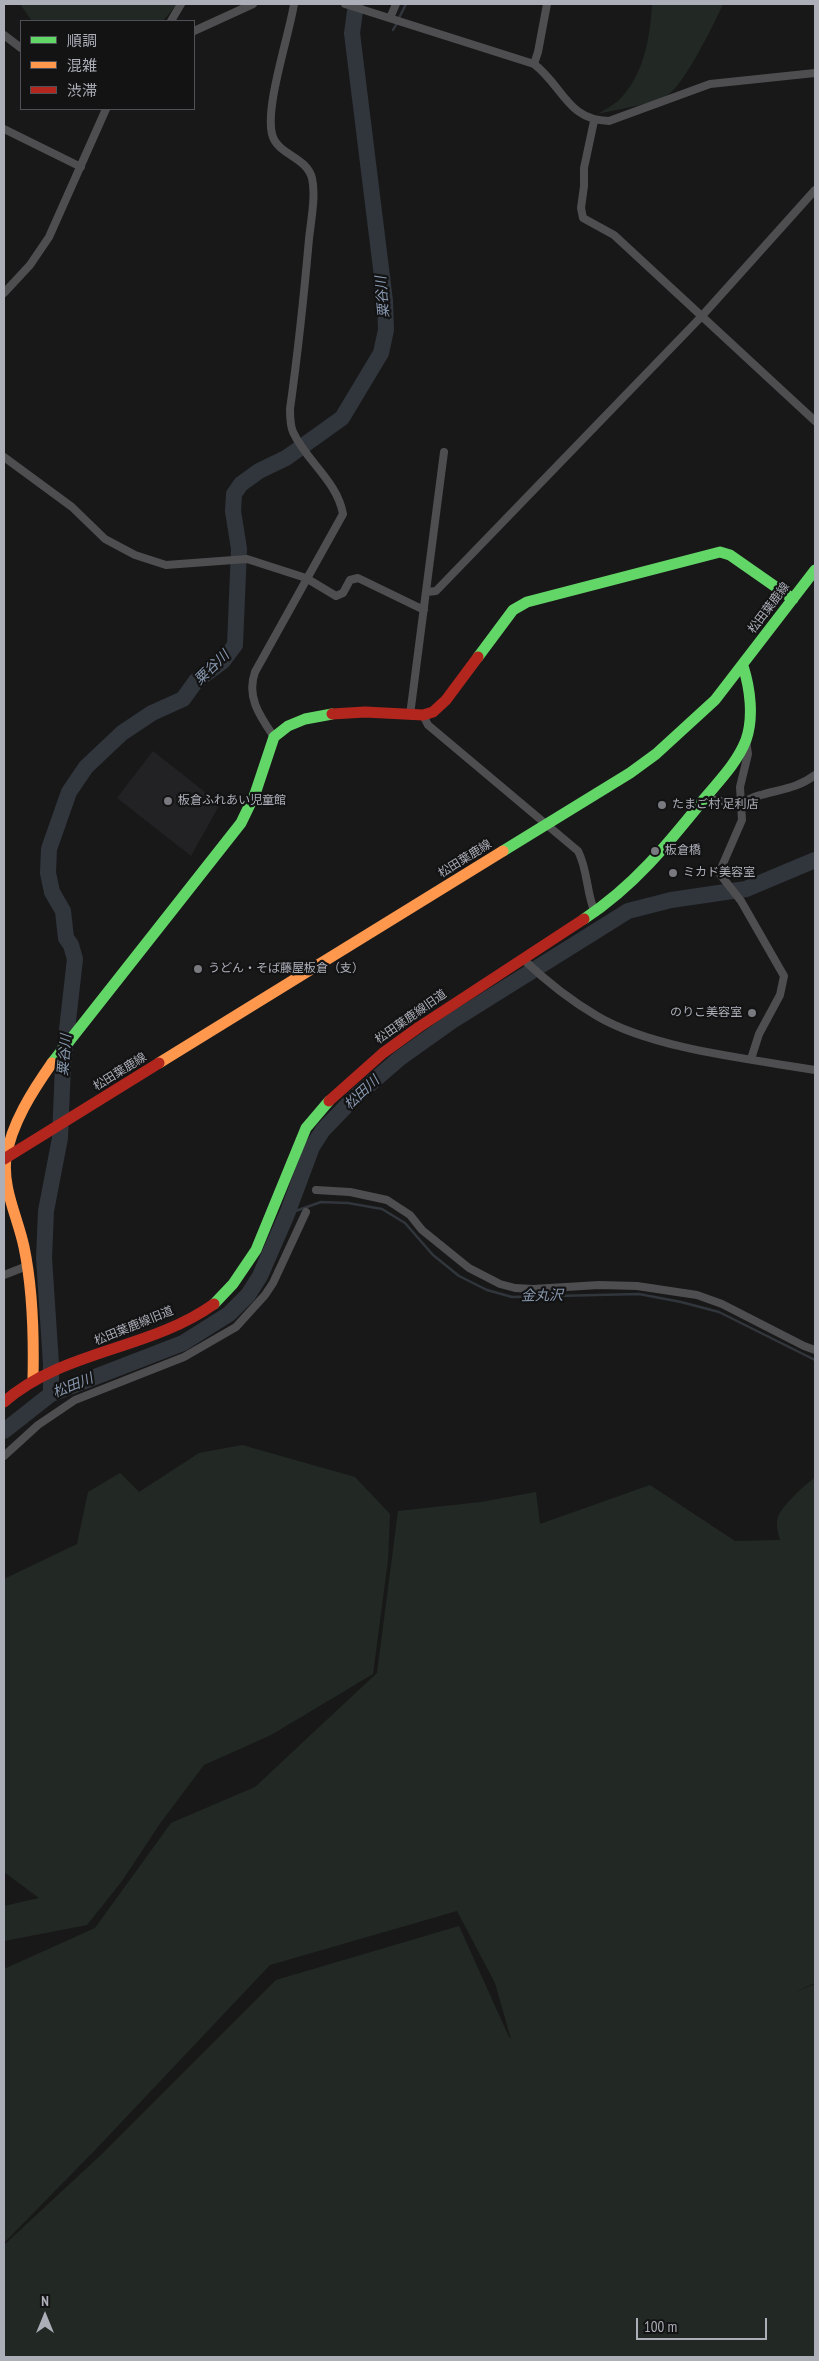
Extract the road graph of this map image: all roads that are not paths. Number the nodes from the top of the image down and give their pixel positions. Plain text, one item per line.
1 (181, 4) edge
2 (253, 4) edge
3 (294, 4) edge
4 (344, 4) edge
5 (396, 4) edge
6 (547, 4) edge
7 (390, 18) junction
8 (172, 20) edge
9 (195, 31) edge
10 (4, 35) edge
11 (20, 47) edge
12 (534, 64) junction
13 (815, 73) edge
14 (106, 110) edge
15 (594, 121) junction
16 (4, 128) edge
17 (82, 167) junction
18 (815, 190) edge
19 (4, 293) edge
20 (701, 317) junction
21 (815, 421) edge
22 (444, 452) dead end
23 (4, 457) edge
24 (815, 570) edge
25 (306, 578) junction
26 (427, 592) junction
27 (793, 599) junction
28 (424, 610) junction
29 (743, 666) junction
30 (410, 715) junction
31 (423, 715) junction
32 (274, 737) junction
33 (746, 740) junction
34 (815, 775) edge
35 (704, 797) junction
36 (741, 802) junction
37 (547, 825) junction
38 (595, 913) junction
39 (524, 960) junction
40 (751, 1059) junction
41 (815, 1070) edge
42 (4, 1158) edge
43 (316, 1190) dead end
44 (306, 1212) dead end
45 (27, 1266) junction
46 (4, 1275) edge
47 (815, 1350) edge
48 (36, 1378) junction
49 (4, 1402) edge
50 (4, 1456) edge

1 - 8 street
2 - 9 street
3 - 25 street
4 - 7 street
5 - 7 street
6 - 12 street
7 - 12 street
10 - 11 street
12 - 15 street
13 - 15 street
14 - 17 street
15 - 20 street
16 - 17 street
17 - 19 street
18 - 20 street
20 - 21 street
20 - 26 street
22 - 26 street
23 - 25 street
24 - 27 street, 松田葉鹿線
25 - 28 street
25 - 32 street
26 - 28 street
27 - 29 street, 松田葉鹿線
27 - 31 street
28 - 30 street
29 - 33 street, 松田葉鹿線旧道
29 - 37 street, 松田葉鹿線
30 - 31 street
30 - 32 street
31 - 37 street
32 - 42 street
33 - 35 street, 松田葉鹿線旧道
33 - 36 street
34 - 36 street
35 - 36 street
35 - 38 street, 松田葉鹿線旧道
36 - 40 street
37 - 38 street
37 - 42 street, 松田葉鹿線
38 - 39 street, 松田葉鹿線旧道
39 - 40 street
39 - 48 street, 松田葉鹿線旧道
40 - 41 street
42 - 45 street
43 - 47 street
44 - 50 street
45 - 46 street
45 - 48 street
48 - 49 street

